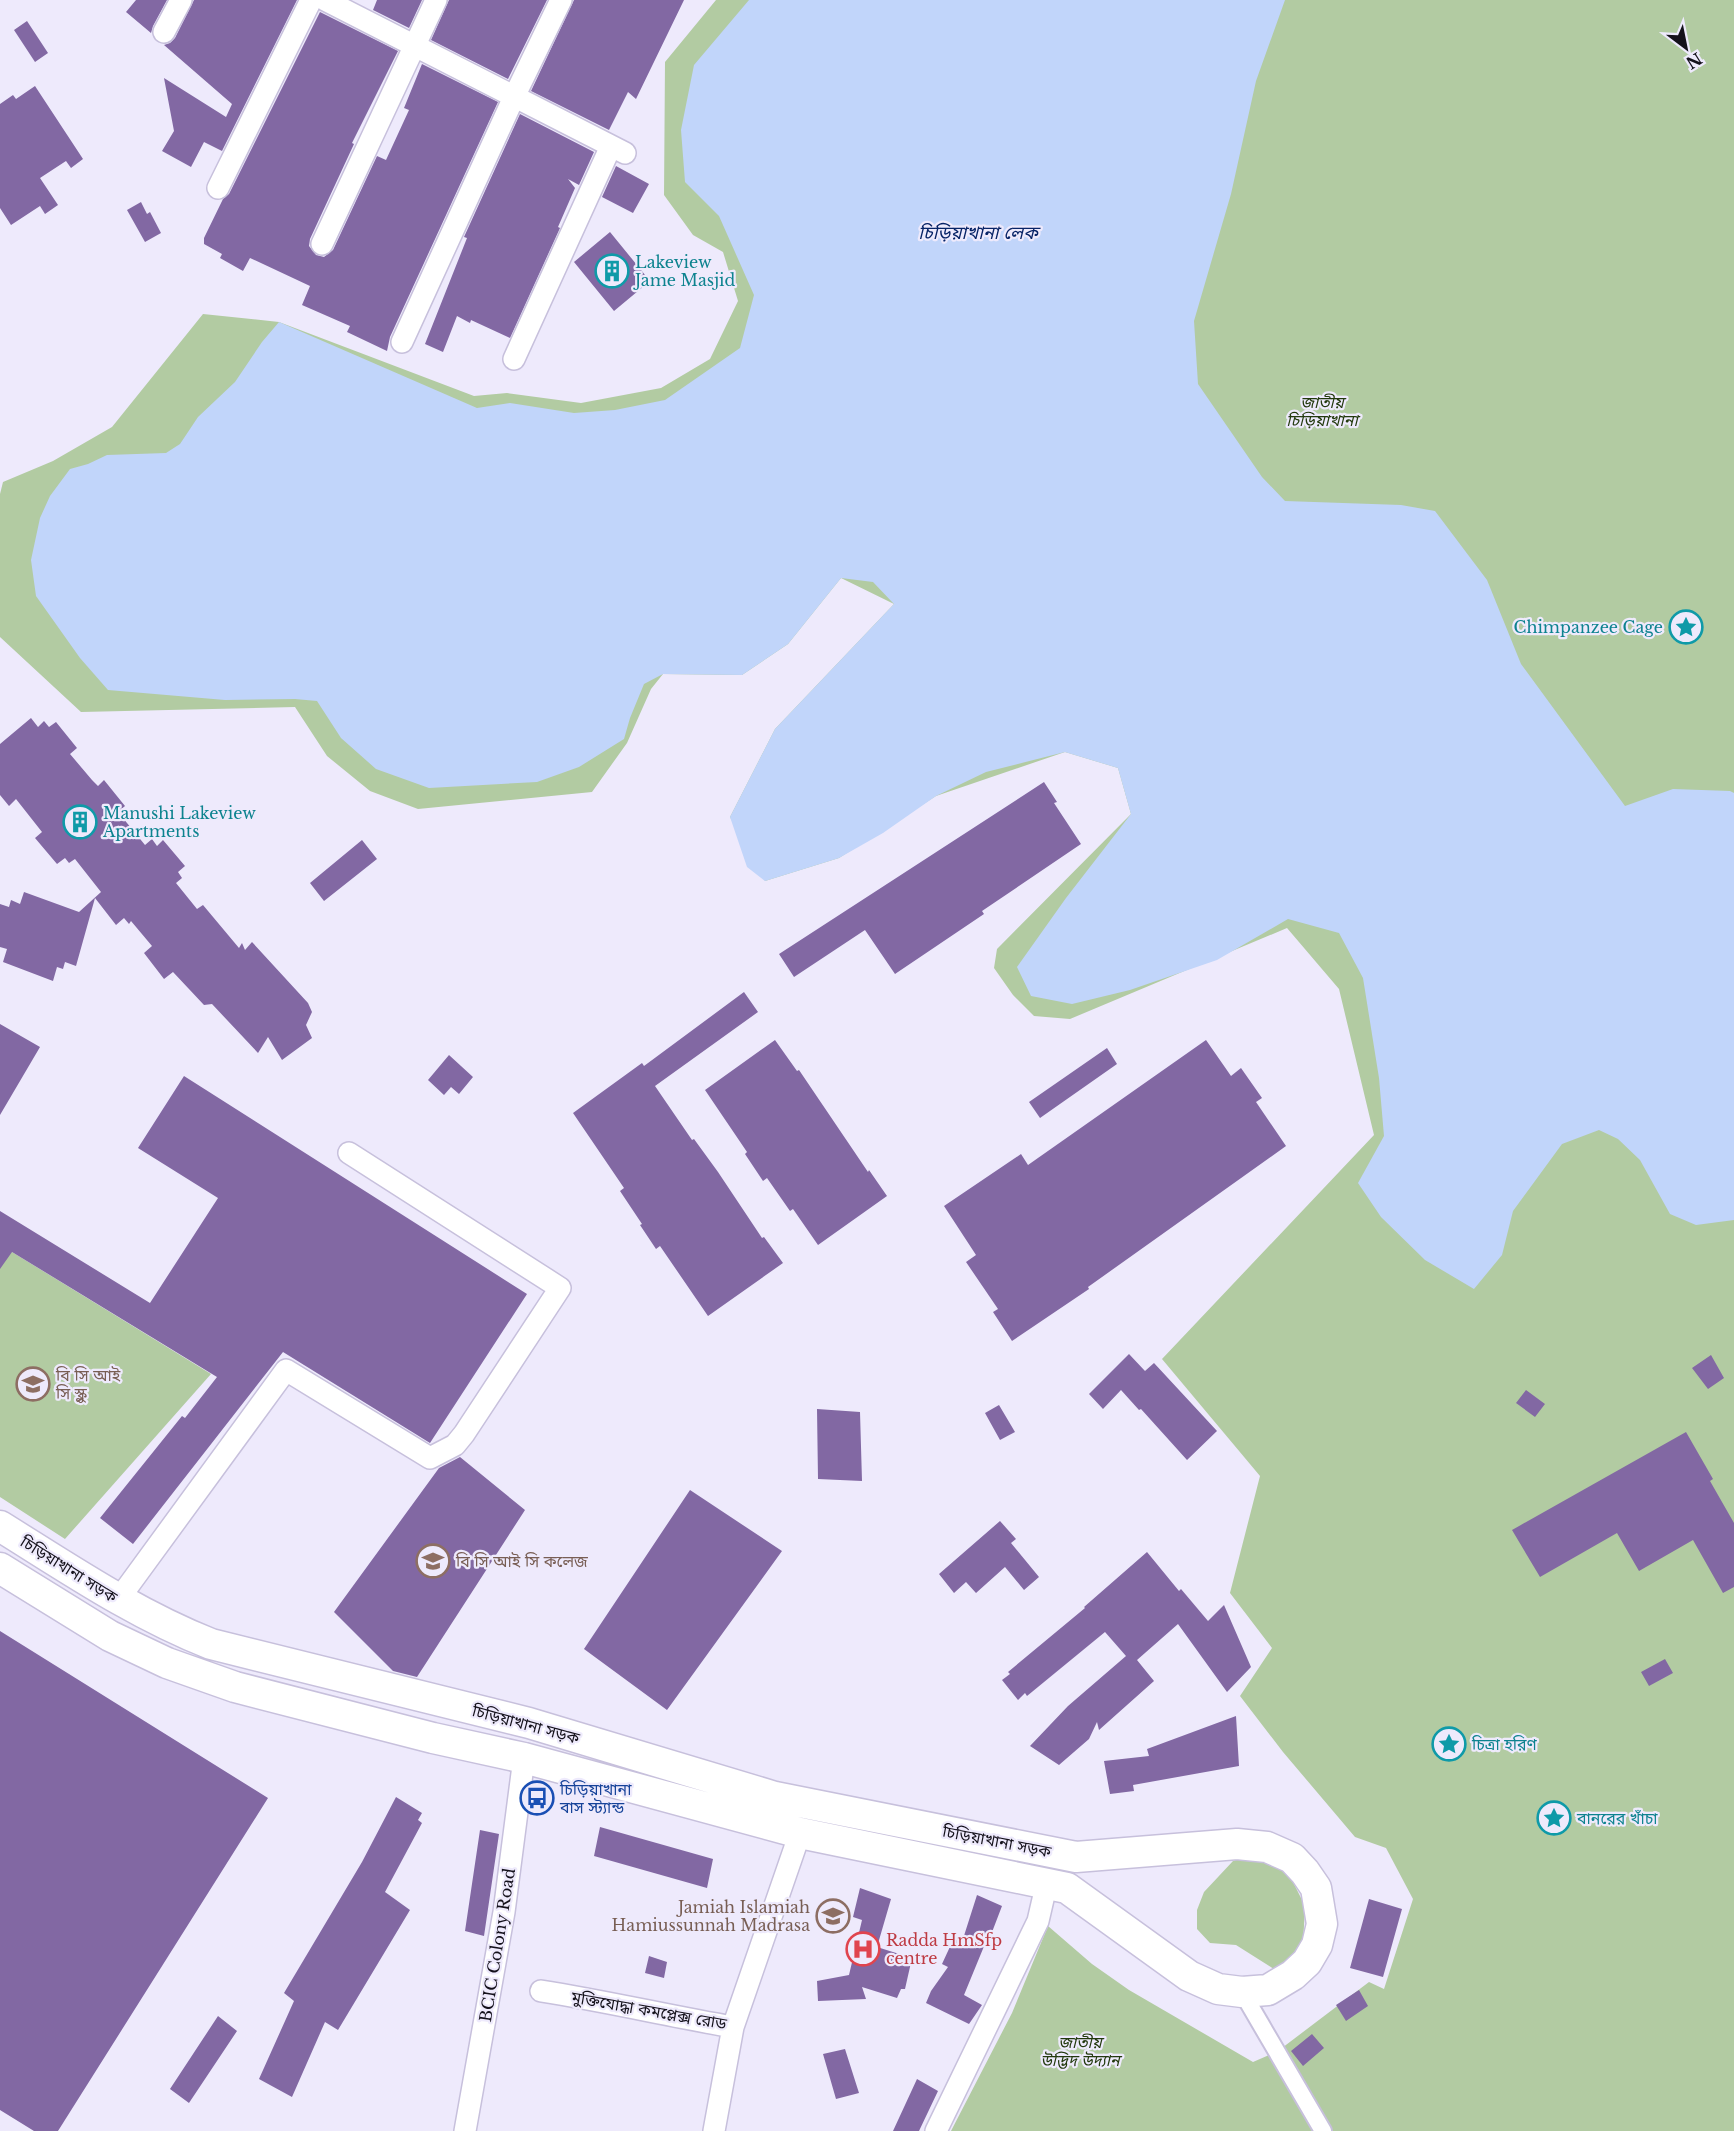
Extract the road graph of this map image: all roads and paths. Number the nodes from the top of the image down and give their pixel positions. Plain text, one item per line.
1 (181, 0) edge
2 (311, 0) edge
3 (325, 0) edge
4 (436, 0) edge
5 (561, 0) edge
6 (164, 32) dead end
7 (414, 46) junction
8 (514, 97) junction
9 (218, 188) dead end
10 (322, 244) dead end
11 (402, 342) dead end
12 (514, 359) dead end
13 (349, 1153) dead end
14 (0, 1526) edge
15 (0, 1568) edge
16 (117, 1599) junction
17 (98, 1629) junction
18 (529, 1723) junction
19 (524, 1758) junction
20 (800, 1833) junction
21 (1076, 1857) junction
22 (1057, 1885) junction
23 (541, 1991) dead end
24 (1242, 1992) junction
25 (733, 2027) junction
26 (465, 2131) edge
27 (714, 2131) edge
28 (936, 2131) edge
29 (1323, 2131) edge

1 - 6 street
2 - 9 street
3 - 7 street
4 - 7 street
5 - 8 street
7 - 8 street
7 - 10 street
8 - 11 street
8 - 12 street
13 - 16 street
14 - 16 main road, চিড়িয়াখানা সড়ক
15 - 17 main road, চিড়িয়াখানা সড়ক
16 - 17 main road
16 - 18 main road, চিড়িয়াখানা সড়ক
17 - 19 main road, চিড়িয়াখানা সড়ক
18 - 19 main road
18 - 21 main road, চিড়িয়াখানা সড়ক
19 - 20 main road, চিড়িয়াখানা সড়ক
19 - 26 street, BCIC Colony Road
20 - 22 main road, চিড়িয়াখানা সড়ক
20 - 25 street, মুক্তিযোদ্ধা কমপ্লেক্স রোড
21 - 22 main road, চিড়িয়াখানা সড়ক
21 - 24 main road, চিড়িয়াখানা সড়ক
22 - 24 main road, চিড়িয়াখানা সড়ক
22 - 28 street
23 - 25 street, মুক্তিযোদ্ধা কমপ্লেক্স রোড
24 - 29 street
25 - 27 street

